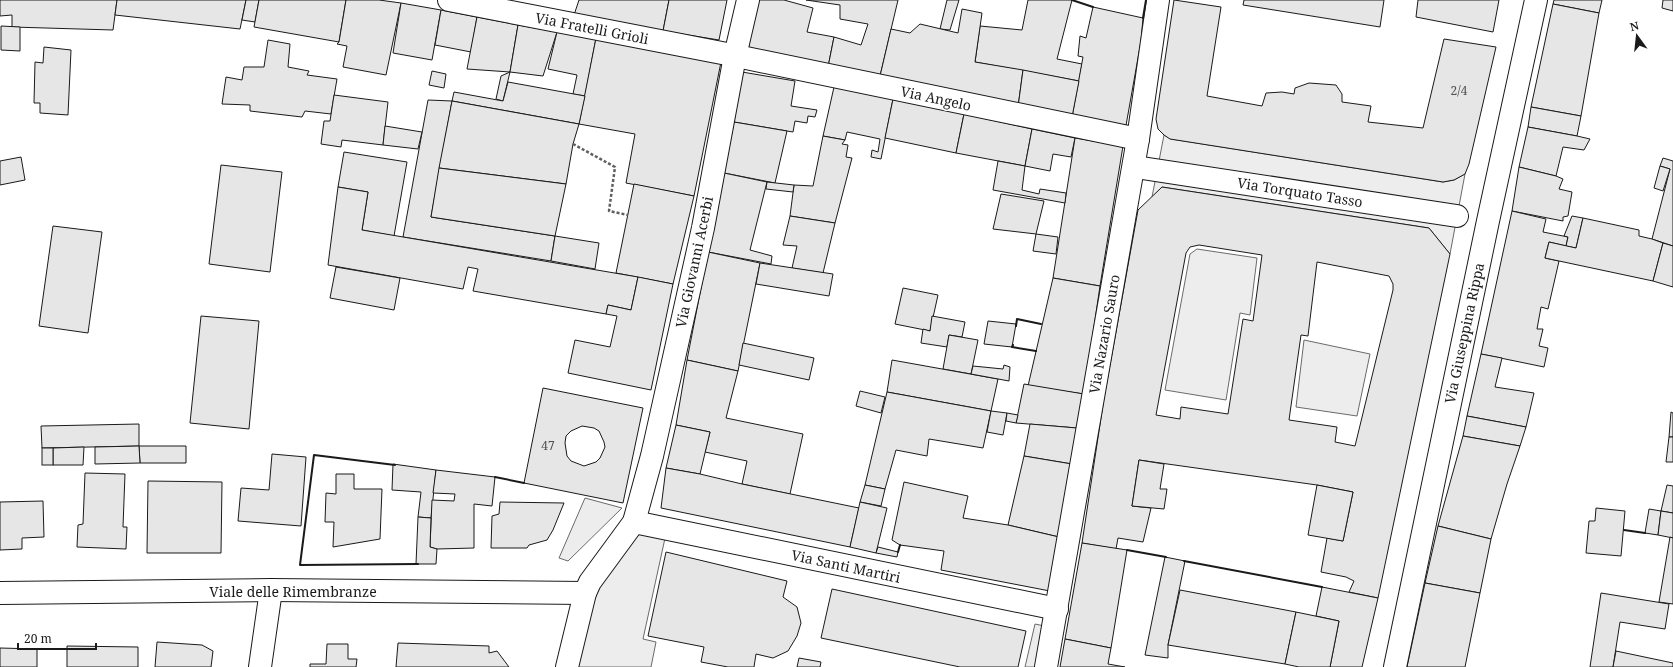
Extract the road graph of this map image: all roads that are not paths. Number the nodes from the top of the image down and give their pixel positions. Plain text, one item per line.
1 (450, 0) edge
2 (748, 0) edge
3 (1158, 0) edge
4 (1536, 0) edge
5 (735, 56) junction
6 (1138, 139) junction
7 (1142, 168) dead end
8 (1457, 216) dead end
9 (634, 522) junction
10 (271, 590) junction
11 (0, 592) edge
12 (585, 593) junction
13 (1057, 609) junction
14 (260, 667) edge
15 (567, 667) edge
16 (1046, 667) edge
17 (1395, 667) edge

1 - 5 street, Via Fratelli Grioli
2 - 5 street, Via Giovanni Acerbi
3 - 6 street, Via Nazario Sauro
4 - 17 street, Via Giuseppina Rippa
5 - 6 street, Via Angelo
5 - 9 street, Via Giovanni Acerbi
6 - 13 street, Via Nazario Sauro
7 - 8 street, Via Torquato Tasso
9 - 12 street
9 - 13 street, Via Santi Martiri
10 - 11 street, Viale delle Rimembranze
10 - 12 street, Viale delle Rimembranze
10 - 14 street
12 - 15 street
13 - 16 street, Via Nazario Sauro

